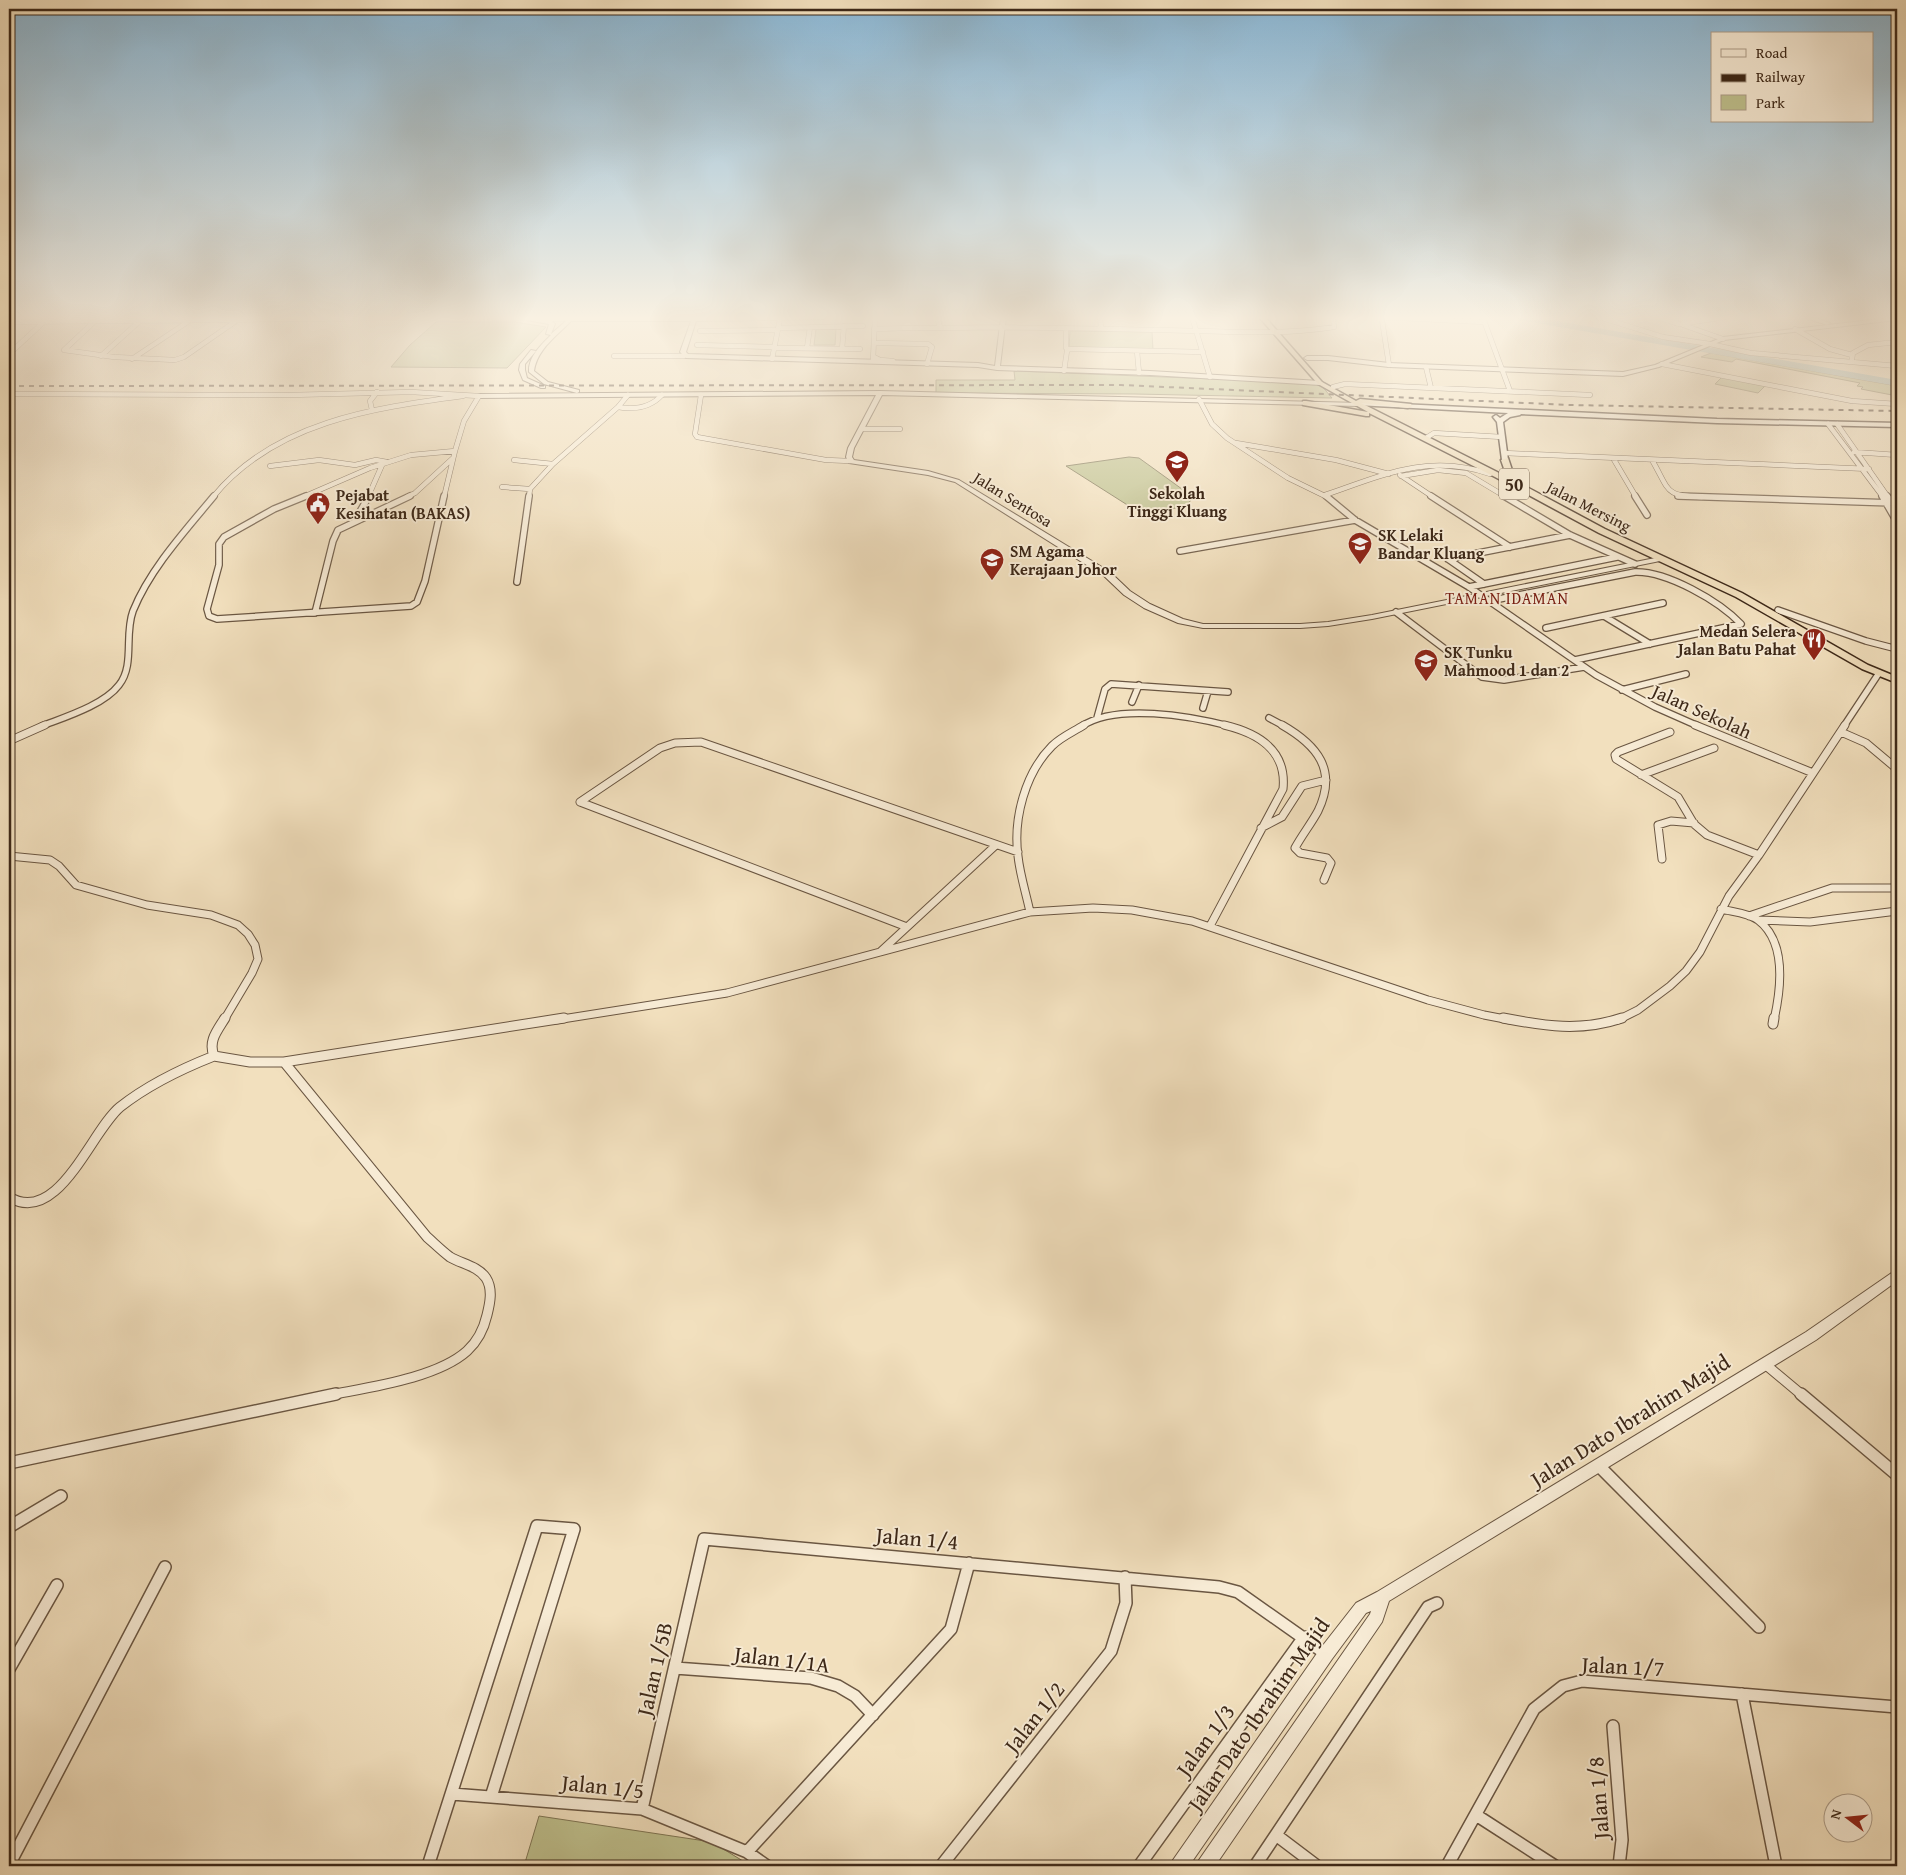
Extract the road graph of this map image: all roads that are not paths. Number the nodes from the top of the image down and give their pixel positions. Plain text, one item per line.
1 (371, 404) edge
2 (404, 404) edge
3 (474, 404) edge
4 (620, 404) edge
5 (650, 404) edge
6 (700, 404) edge
7 (874, 404) edge
8 (1202, 404) edge
9 (1315, 404) edge
10 (1359, 404) edge
11 (1366, 404) edge
12 (1390, 404) edge
13 (1391, 406) junction
14 (1408, 406) junction
15 (618, 407) junction
16 (1471, 409) junction
17 (372, 410) junction
18 (1385, 417) junction
19 (1500, 422) junction
20 (1402, 425) junction
21 (1834, 425) junction
22 (1897, 426) edge
23 (862, 429) junction
24 (900, 429) dead end
25 (1502, 437) junction
26 (1426, 438) junction
27 (1234, 443) junction
28 (1450, 450) junction
29 (455, 451) junction
30 (1849, 451) junction
31 (1857, 452) junction
32 (1897, 455) edge
33 (1504, 457) junction
34 (1613, 458) junction
35 (452, 460) junction
36 (514, 460) dead end
37 (1652, 460) junction
38 (850, 461) junction
39 (385, 463) junction
40 (554, 464) junction
41 (1450, 465) junction
42 (270, 466) dead end
43 (1861, 468) junction
44 (1869, 468) junction
45 (1392, 473) junction
46 (1401, 476) junction
47 (502, 487) dead end
48 (1519, 487) junction
49 (530, 489) junction
50 (1326, 495) junction
51 (1887, 502) junction
52 (1893, 503) junction
53 (362, 509) junction
54 (383, 509) junction
55 (1897, 509) edge
56 (1646, 515) dead end
57 (361, 519) junction
58 (1355, 520) junction
59 (1897, 522) edge
60 (1570, 535) junction
61 (1510, 547) junction
62 (1642, 549) junction
63 (1180, 551) dead end
64 (1617, 557) junction
65 (1660, 558) junction
66 (1635, 564) junction
67 (1464, 570) junction
68 (1447, 574) junction
69 (1536, 574) junction
70 (517, 582) dead end
71 (1550, 582) junction
72 (1484, 584) junction
73 (1469, 587) junction
74 (1558, 587) junction
75 (1481, 595) junction
76 (1489, 601) junction
77 (1663, 603) dead end
78 (1778, 610) junction
79 (1396, 612) junction
80 (315, 613) junction
81 (1604, 616) junction
82 (1546, 628) dead end
83 (1650, 644) junction
84 (1897, 650) edge
85 (1575, 660) junction
86 (1584, 667) junction
87 (1686, 674) dead end
88 (1879, 674) junction
89 (1897, 674) edge
90 (1897, 680) edge
91 (1139, 685) junction
92 (1208, 690) junction
93 (1622, 690) junction
94 (1228, 692) dead end
95 (1132, 702) dead end
96 (1203, 708) dead end
97 (1097, 718) junction
98 (1269, 718) dead end
99 (1670, 732) dead end
100 (1841, 732) junction
101 (9, 741) edge
102 (1714, 748) dead end
103 (1897, 769) edge
104 (1813, 774) junction
105 (1641, 775) junction
106 (1326, 780) junction
107 (1694, 823) junction
108 (1261, 828) junction
109 (996, 845) junction
110 (1018, 852) junction
111 (1759, 855) junction
112 (9, 856) edge
113 (1662, 859) dead end
114 (1324, 880) dead end
115 (1897, 888) edge
116 (1721, 909) junction
117 (1897, 911) edge
118 (1030, 912) junction
119 (1749, 916) junction
120 (1758, 920) junction
121 (1210, 926) junction
122 (907, 927) junction
123 (879, 953) junction
124 (1773, 1024) dead end
125 (214, 1056) junction
126 (284, 1062) junction
127 (9, 1197) edge
128 (1897, 1275) edge
129 (1764, 1364) junction
130 (9, 1463) edge
131 (1599, 1466) junction
132 (1897, 1475) edge
133 (61, 1496) dead end
134 (9, 1526) edge
135 (704, 1539) joint
136 (970, 1563) junction
137 (165, 1567) dead end
138 (1125, 1577) junction
139 (57, 1585) dead end
140 (1382, 1597) junction
141 (1437, 1603) dead end
142 (1759, 1627) dead end
143 (1304, 1638) junction
144 (1326, 1654) junction
145 (675, 1668) junction
146 (9, 1669) edge
147 (1742, 1694) junction
148 (1897, 1707) edge
149 (873, 1715) junction
150 (1613, 1726) dead end
151 (452, 1794) junction
152 (491, 1796) junction
153 (642, 1809) junction
154 (1476, 1815) junction
155 (1276, 1835) junction
156 (747, 1852) junction
157 (9, 1865) edge
158 (428, 1866) edge
159 (767, 1866) edge
160 (941, 1866) edge
161 (1138, 1866) edge
162 (1178, 1866) edge
163 (1205, 1866) edge
164 (1255, 1866) edge
165 (1317, 1866) edge
166 (1447, 1866) edge
167 (1554, 1866) edge
168 (1619, 1866) edge
169 (1776, 1866) edge

1 - 17 street
2 - 17 street
3 - 29 street
4 - 15 street
5 - 15 street
6 - 38 street
7 - 23 street
8 - 27 street, Jalan Sekolah
9 - 20 highway
10 - 18 highway, Jalan Mersing / 50
11 - 13 main road
12 - 14 highway
13 - 14 main road
13 - 18 highway
14 - 16 main road
15 - 40 street
16 - 19 main road
16 - 21 main road
17 - 101 street
18 - 20 highway, Jalan Mersing / 50
19 - 21 main road
19 - 25 main road
20 - 26 highway, Jalan Mersing / 50
21 - 22 main road
21 - 30 street
21 - 31 street
23 - 24 street
23 - 38 street
25 - 26 street
25 - 33 main road
26 - 28 highway, Jalan Mersing / 50
27 - 45 street
27 - 50 street, Jalan Sekolah
28 - 33 highway
28 - 41 street
28 - 48 highway, Jalan Mersing / 50
29 - 35 street
29 - 39 street
30 - 31 street
30 - 43 street
31 - 32 street
31 - 44 street
33 - 34 street
33 - 78 highway
34 - 37 street
34 - 56 street
35 - 54 street
35 - 80 street
36 - 40 street
37 - 43 street
37 - 51 street
38 - 79 street, Jalan Sentosa
39 - 42 street
39 - 53 street
39 - 80 street
40 - 49 street
41 - 45 street
41 - 48 street
43 - 44 street
43 - 51 street
44 - 52 street
45 - 46 street
45 - 50 street
46 - 60 street
46 - 61 street
47 - 49 street
48 - 62 highway, Jalan Mersing / 50
49 - 70 street
50 - 58 street, Jalan Sekolah
51 - 52 street
51 - 59 street
52 - 55 street
53 - 54 street
53 - 57 street
54 - 57 street
57 - 80 street
58 - 63 street
58 - 68 street, Jalan Sekolah
60 - 61 street
60 - 64 street
61 - 67 street
62 - 65 highway, Jalan Mersing / 50
62 - 66 street
64 - 66 street
64 - 69 street
65 - 66 street, Jalan Sentosa
65 - 88 highway, Jalan Mersing / 50
66 - 71 street, Jalan Sentosa
67 - 68 street
67 - 72 street
68 - 73 street, Jalan Sekolah
69 - 71 street
69 - 72 street
71 - 74 street
71 - 75 street, Jalan Sentosa
72 - 73 street
73 - 75 street, Jalan Sekolah
74 - 76 street
74 - 83 street
75 - 76 street, Jalan Sekolah
75 - 79 street, Jalan Sentosa
76 - 85 street, Jalan Sekolah
77 - 81 street
78 - 84 street
78 - 89 highway
79 - 86 street
81 - 82 street
81 - 83 street
83 - 85 street
85 - 86 street, Jalan Sekolah
86 - 93 street, Jalan Sekolah
87 - 93 street
88 - 90 highway, Jalan Mersing / 50
88 - 100 street
91 - 92 street
91 - 95 street
91 - 97 street
92 - 94 street
92 - 96 street
93 - 104 street, Jalan Sekolah
97 - 108 street
97 - 110 street
98 - 106 street
99 - 105 street
100 - 103 street
100 - 104 street
102 - 105 street
104 - 111 street
105 - 107 street
106 - 108 street
106 - 114 street
107 - 111 street
107 - 113 street
108 - 121 street
109 - 110 street
109 - 122 street
109 - 122 street
110 - 118 street
111 - 116 street
112 - 125 street
115 - 119 street
116 - 119 street
116 - 121 street
117 - 120 street
118 - 121 street
118 - 123 street
119 - 120 street
120 - 124 street
122 - 123 street
123 - 126 street
125 - 126 street
125 - 127 street
126 - 130 street
128 - 129 street, Jalan Dato Ibrahim Majid
129 - 131 street, Jalan Dato Ibrahim Majid
129 - 132 street
131 - 140 street, Jalan Dato Ibrahim Majid
131 - 142 street
133 - 134 street
135 - 136 street, Jalan 1/4
135 - 145 street, Jalan 1/5B
136 - 138 street, Jalan 1/4
136 - 149 street
137 - 157 street
138 - 143 street, Jalan 1/4
138 - 160 street, Jalan 1/2
139 - 146 street
140 - 144 street, Jalan Dato Ibrahim Majid
140 - 163 street, Jalan Dato Ibrahim Majid
141 - 155 street
143 - 144 street, Jalan 1/4
143 - 161 street, Jalan 1/3
144 - 162 street, Jalan Dato Ibrahim Majid
145 - 149 street, Jalan 1/1A
145 - 153 street, Jalan 1/5B
147 - 148 street, Jalan 1/7
147 - 154 street, Jalan 1/7
147 - 169 street
149 - 156 street
150 - 168 street, Jalan 1/8
151 - 152 street, Jalan 1/5
151 - 152 street
151 - 158 street
152 - 153 street, Jalan 1/5
153 - 156 street, Jalan 1/5
154 - 166 street, Jalan 1/7
154 - 167 street
155 - 164 street
155 - 165 street
156 - 159 street, Jalan 1/5

